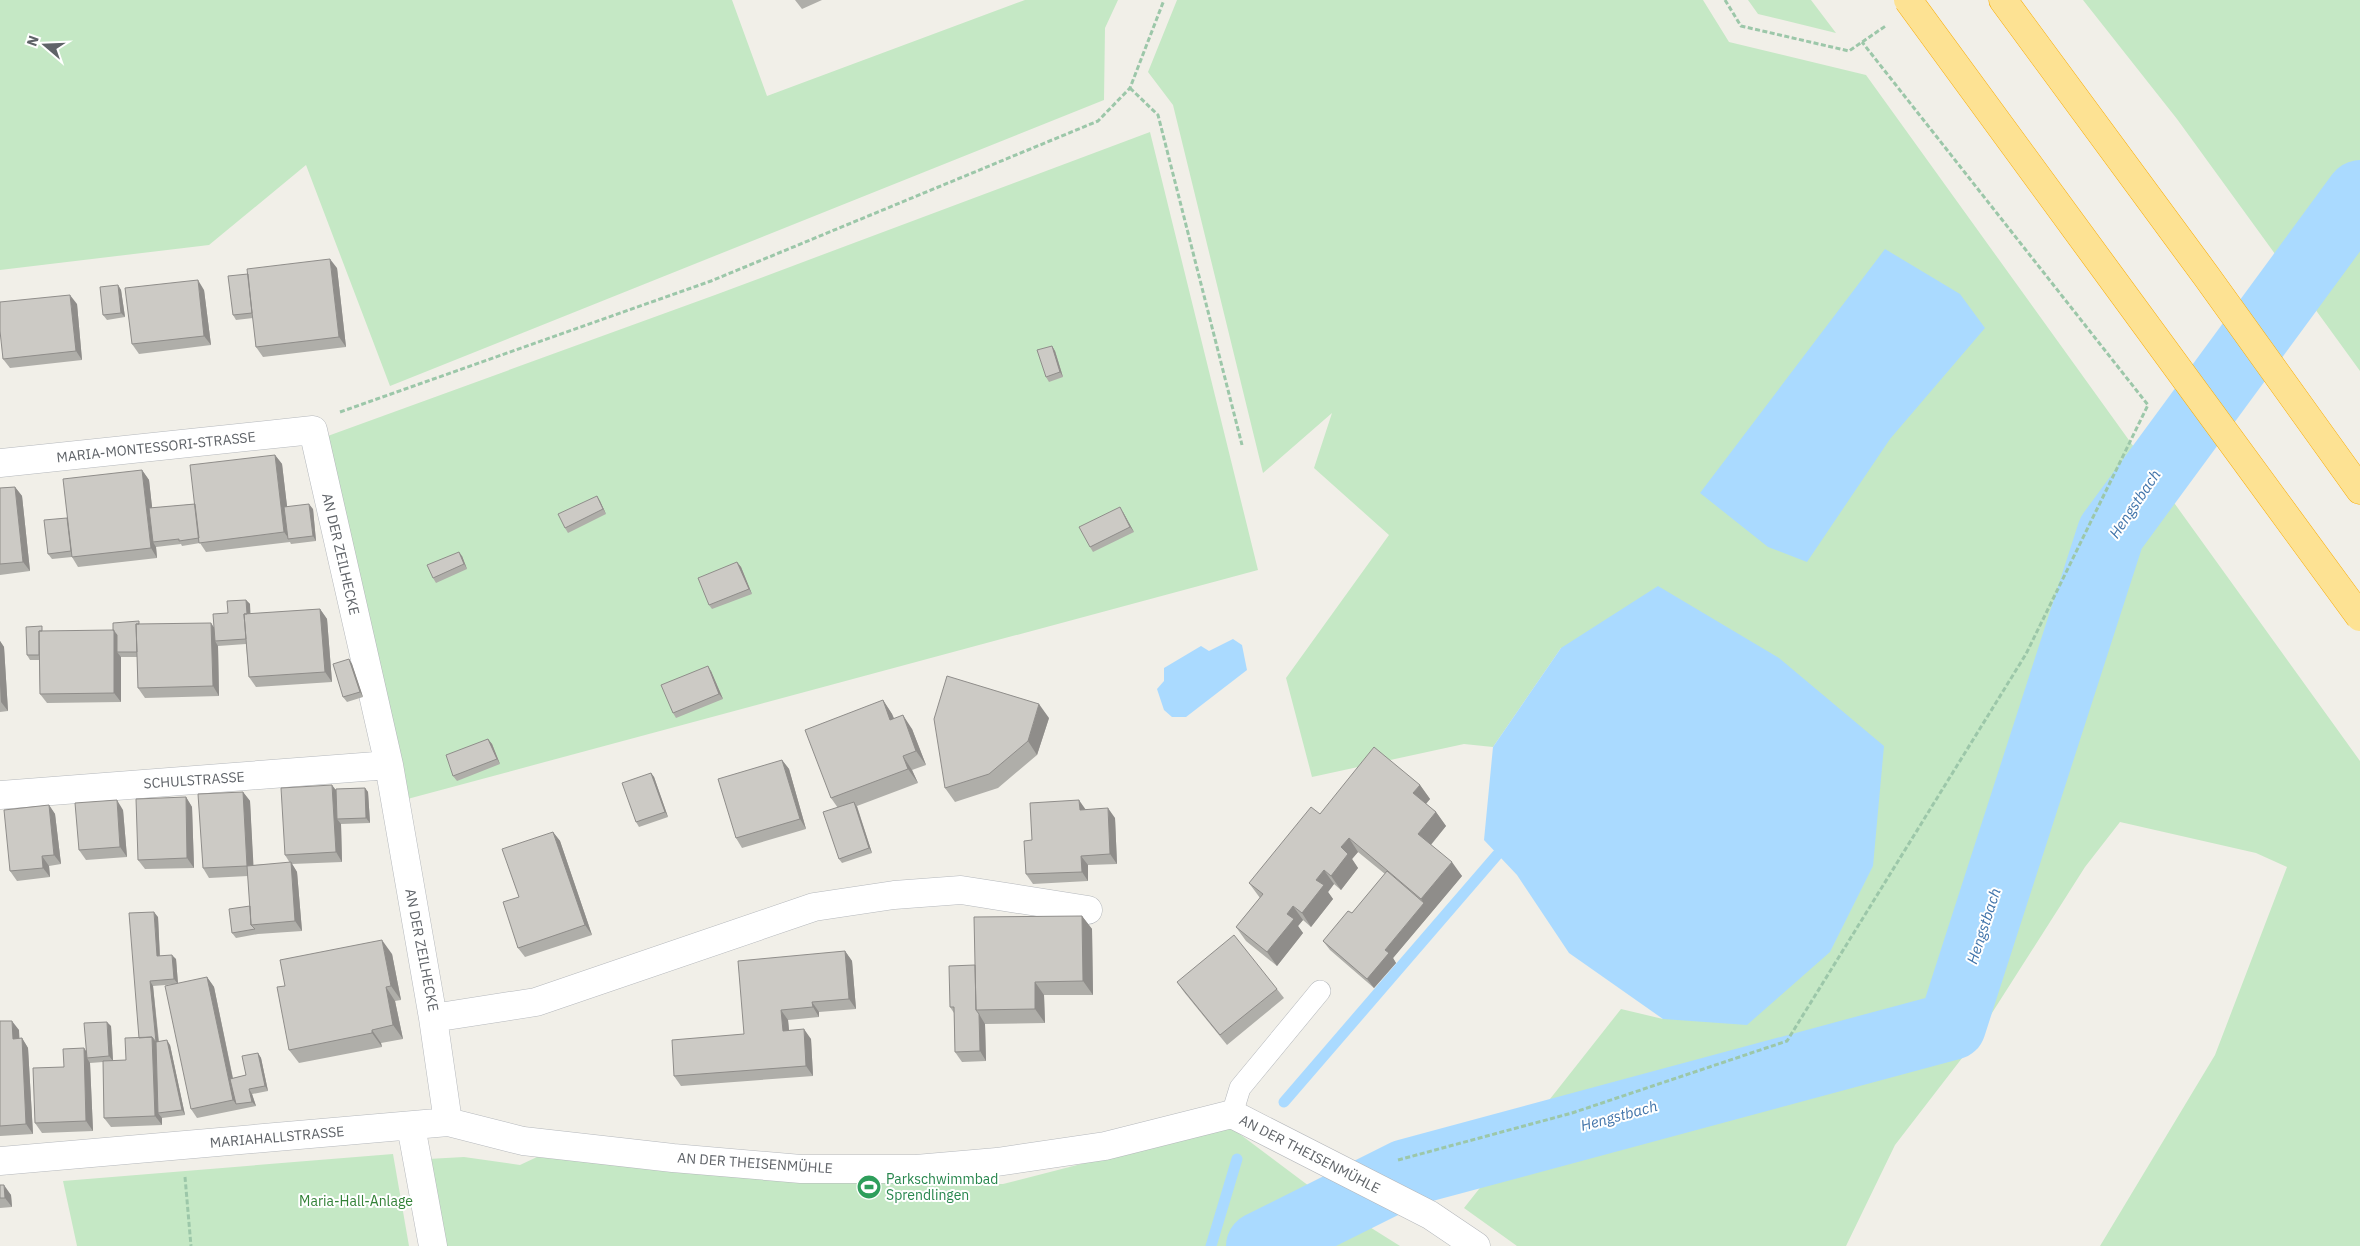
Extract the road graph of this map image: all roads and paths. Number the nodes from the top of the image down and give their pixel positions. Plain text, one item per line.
1 (1164, 0) edge
2 (1725, 0) edge
3 (1908, 0) edge
4 (2003, 0) edge
5 (1862, 42) dead end
6 (1849, 51) dead end
7 (1130, 88) junction
8 (313, 430) junction
9 (1242, 445) dead end
10 (0, 463) edge
11 (2360, 490) edge
12 (2360, 617) edge
13 (389, 766) junction
14 (0, 795) edge
15 (1088, 910) dead end
16 (1320, 991) dead end
17 (433, 1018) junction
18 (1232, 1114) junction
19 (448, 1122) junction
20 (411, 1126) junction
21 (181, 1145) junction
22 (0, 1161) edge
23 (1359, 1178) junction
24 (191, 1246) edge
25 (433, 1246) edge
26 (1476, 1246) edge

1 - 7 path
2 - 6 path
3 - 12 highway, bridge
4 - 11 highway
5 - 23 path
7 - 8 path
7 - 9 path
8 - 10 street, MARIA-MONTESSORI-STRASSE
8 - 13 street, AN DER ZEILHECKE
13 - 14 street, SCHULSTRASSE
13 - 17 street, AN DER ZEILHECKE
15 - 17 street, AN DER ZEILHECKE
16 - 18 lane
17 - 19 street
18 - 19 street, AN DER THEISENMÜHLE
18 - 23 street, AN DER THEISENMÜHLE
19 - 20 street, MARIAHALLSTRASSE
20 - 21 street, MARIAHALLSTRASSE
20 - 25 street
21 - 22 street, MARIAHALLSTRASSE
21 - 24 path
23 - 26 street, AN DER THEISENMÜHLE

